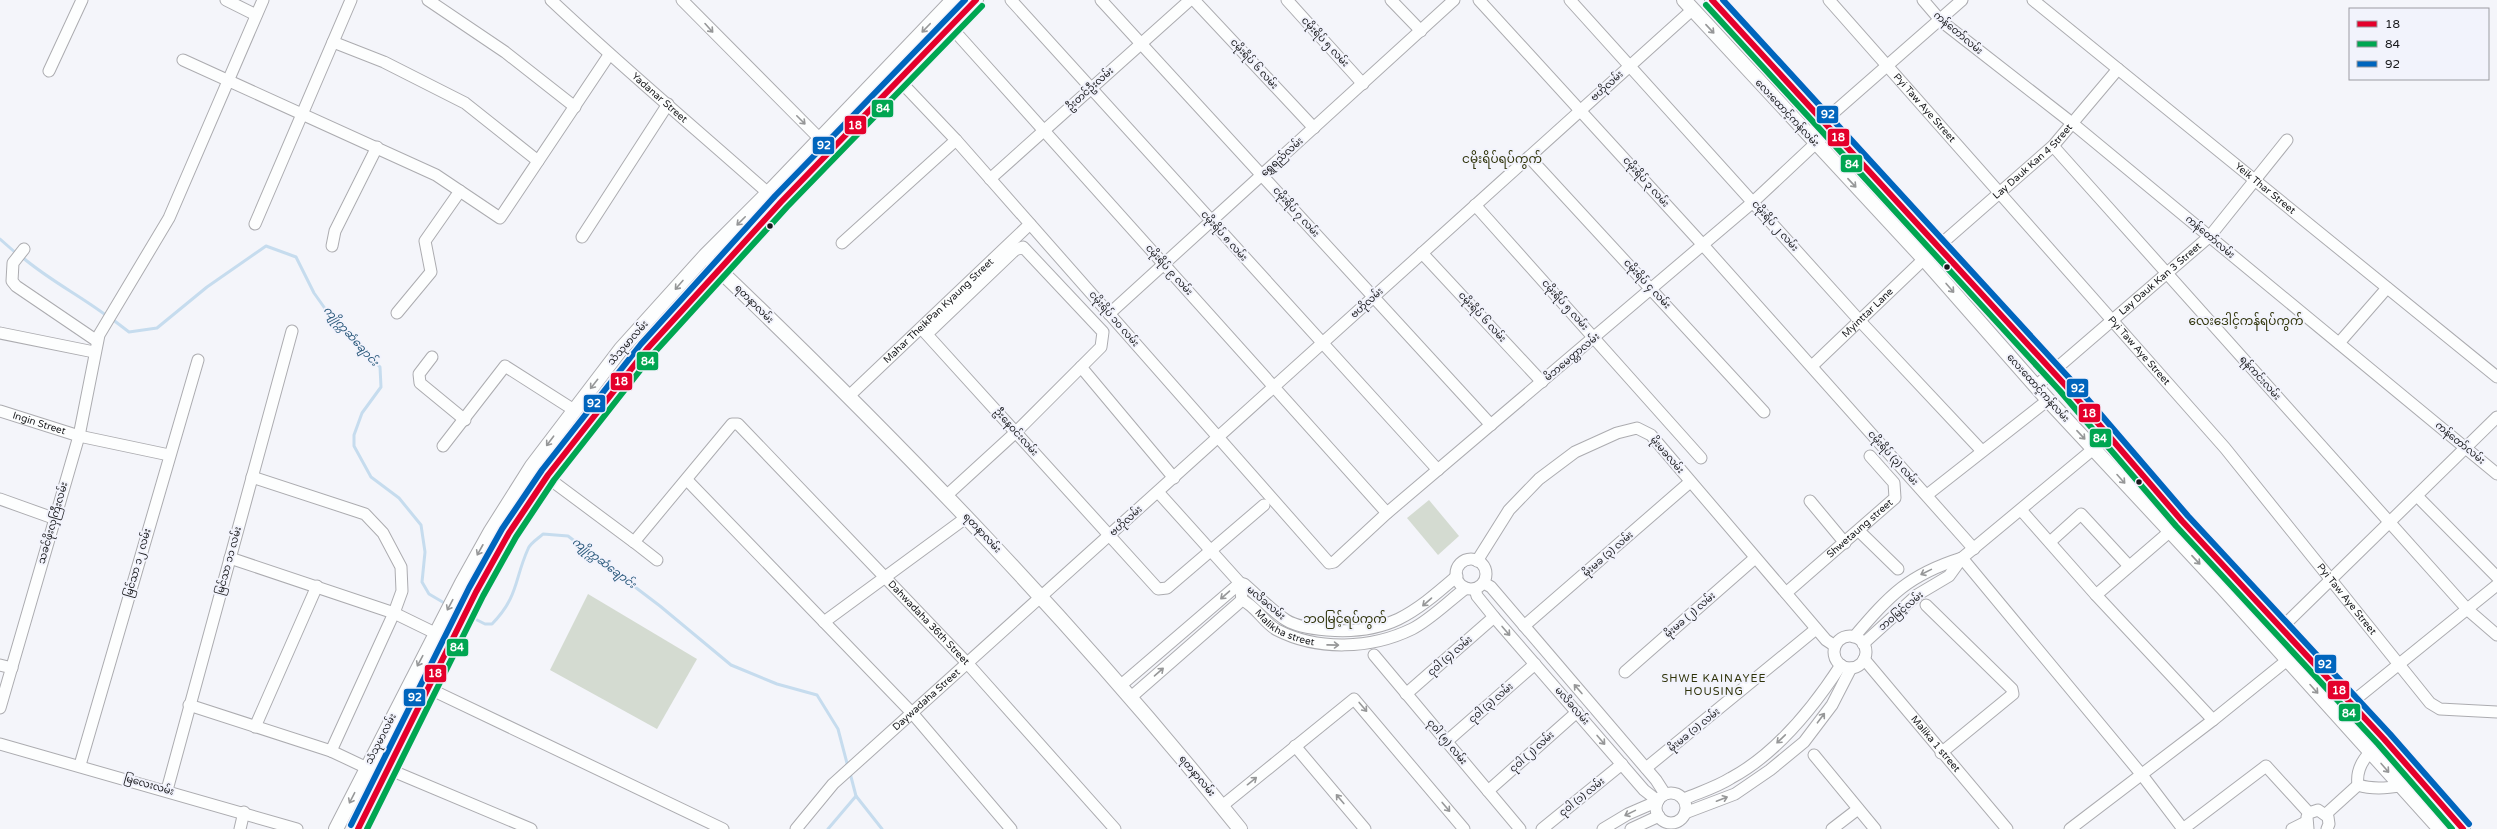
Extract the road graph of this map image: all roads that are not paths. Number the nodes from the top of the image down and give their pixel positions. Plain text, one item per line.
1 (82, 0) edge
2 (226, 0) edge
3 (263, 0) edge
4 (351, 0) edge
5 (428, 0) edge
6 (551, 0) edge
7 (682, 0) edge
8 (953, 0) edge
9 (976, 0) edge
10 (1011, 0) edge
11 (1101, 0) edge
12 (1190, 0) edge
13 (1194, 0) edge
14 (1287, 0) edge
15 (1391, 0) edge
16 (1454, 0) edge
17 (1479, 0) edge
18 (1570, 0) edge
19 (1704, 0) edge
20 (1712, 0) edge
21 (1828, 0) edge
22 (1923, 0) edge
23 (1962, 0) edge
24 (2033, 0) edge
25 (1688, 5) edge
26 (256, 15) junction
27 (1941, 21) junction
28 (950, 26) junction
29 (1421, 31) junction
30 (333, 42) junction
31 (1142, 44) junction
32 (609, 55) junction
33 (183, 60) dead end
34 (1629, 66) junction
35 (1887, 66) junction
36 (2118, 69) junction
37 (49, 71) dead end
38 (899, 80) junction
39 (227, 81) junction
40 (1363, 84) junction
41 (1090, 89) junction
42 (668, 104) junction
43 (575, 106) junction
44 (1581, 110) junction
45 (303, 113) junction
46 (2072, 123) junction
47 (1827, 124) junction
48 (1314, 128) junction
49 (1044, 131) junction
50 (820, 140) junction
51 (956, 140) junction
52 (1812, 140) junction
53 (2287, 140) dead end
54 (2053, 146) junction
55 (377, 147) junction
56 (1529, 156) junction
57 (538, 161) junction
58 (1262, 175) junction
59 (990, 178) junction
60 (2255, 180) junction
61 (460, 191) junction
62 (768, 193) junction
63 (1999, 193) junction
64 (1753, 202) junction
65 (1475, 205) junction
66 (1211, 222) junction
67 (255, 224) dead end
68 (1030, 224) junction
69 (2210, 236) junction
70 (582, 237) dead end
71 (842, 243) dead end
72 (1703, 245) junction
73 (332, 246) dead end
74 (1938, 246) junction
75 (24, 249) dead end
76 (1422, 253) junction
77 (705, 256) junction
78 (1924, 259) junction
79 (1164, 264) junction
80 (720, 270) junction
81 (2167, 274) junction
82 (2387, 288) junction
83 (1652, 289) junction
84 (1373, 297) junction
85 (397, 313) dead end
86 (1109, 314) junction
87 (1859, 320) junction
88 (2112, 321) junction
89 (292, 331) dead end
90 (924, 331) junction
91 (0, 333) edge
92 (1595, 338) junction
93 (96, 343) junction
94 (1322, 344) junction
95 (2339, 344) junction
96 (432, 357) dead end
97 (198, 360) dead end
98 (1812, 366) junction
99 (1081, 367) junction
100 (2054, 373) junction
101 (2497, 377) edge
102 (1542, 382) junction
103 (2036, 386) junction
104 (1274, 387) junction
105 (848, 397) junction
106 (2048, 400) junction
107 (574, 410) junction
108 (0, 412) edge
109 (1764, 412) dead end
110 (2497, 417) edge
111 (465, 420) junction
112 (1491, 425) junction
113 (1016, 432) junction
114 (78, 436) junction
115 (2109, 436) junction
116 (1217, 438) junction
117 (444, 446) dead end
118 (2466, 448) junction
119 (2095, 450) junction
120 (1982, 451) junction
121 (169, 455) junction
122 (1870, 456) dead end
123 (1701, 458) dead end
124 (532, 466) junction
125 (1438, 470) junction
126 (2497, 474) edge
127 (548, 475) junction
128 (252, 477) junction
129 (1174, 478) junction
130 (687, 480) junction
131 (1690, 482) junction
132 (1158, 492) junction
133 (1926, 495) junction
134 (946, 496) junction
135 (2417, 496) junction
136 (0, 499) edge
137 (1810, 500) dead end
138 (1264, 505) dead end
139 (2021, 510) junction
140 (1387, 513) junction
141 (967, 517) junction
142 (53, 518) junction
143 (2182, 521) junction
144 (2391, 522) junction
145 (1859, 531) junction
146 (2170, 532) junction
147 (1110, 536) junction
148 (634, 542) junction
149 (2050, 542) junction
150 (1844, 543) junction
151 (1974, 549) junction
152 (1212, 552) junction
153 (230, 558) junction
154 (1755, 558) junction
155 (1962, 558) junction
156 (657, 560) dead end
157 (1326, 560) joint
158 (1477, 561) junction
159 (2129, 566) junction
160 (1898, 569) dead end
161 (885, 576) junction
162 (1457, 576) junction
163 (2497, 576) edge
164 (2235, 578) junction
165 (2333, 580) junction
166 (1240, 584) junction
167 (2497, 585) edge
168 (317, 586) junction
169 (1475, 587) junction
170 (2223, 588) junction
171 (1786, 593) junction
172 (2096, 595) junction
173 (1042, 597) junction
174 (1242, 600) junction
175 (1926, 605) dead end
176 (2468, 610) junction
177 (394, 613) junction
178 (1494, 617) junction
179 (824, 622) junction
180 (1524, 626) junction
181 (2281, 628) junction
182 (1816, 629) junction
183 (437, 630) junction
184 (2497, 634) edge
185 (2269, 640) junction
186 (1858, 641) junction
187 (1836, 646) junction
188 (2301, 649) junction
189 (1374, 655) dead end
190 (1864, 659) junction
191 (2288, 661) junction
192 (968, 664) junction
193 (1535, 664) junction
194 (2401, 664) junction
195 (0, 665) edge
196 (1846, 667) junction
197 (12, 668) junction
198 (1625, 672) dead end
199 (411, 680) junction
200 (1120, 686) junction
201 (428, 688) junction
202 (1406, 694) junction
203 (1130, 698) junction
204 (2351, 703) junction
205 (189, 705) junction
206 (0, 708) edge
207 (1576, 712) junction
208 (2497, 712) edge
209 (914, 714) junction
210 (2213, 720) junction
211 (254, 727) junction
212 (2384, 739) junction
213 (1446, 742) junction
214 (0, 744) edge
215 (1295, 746) junction
216 (330, 750) junction
217 (2370, 751) junction
218 (1941, 753) junction
219 (1814, 755) dead end
220 (1622, 764) junction
221 (80, 765) junction
222 (367, 767) junction
223 (1646, 768) junction
224 (386, 773) junction
225 (2142, 775) junction
226 (2420, 780) junction
227 (2358, 785) junction
228 (2400, 786) junction
229 (166, 790) junction
230 (1488, 791) junction
231 (1662, 797) junction
232 (1684, 799) junction
233 (2438, 802) junction
234 (1222, 806) junction
235 (1858, 809) junction
236 (244, 812) junction
237 (2426, 813) junction
238 (2326, 814) junction
239 (1659, 816) junction
240 (1682, 821) edge
241 (2308, 821) edge
242 (240, 829) edge
243 (296, 829) edge
244 (336, 829) edge
245 (358, 829) edge
246 (531, 829) edge
247 (723, 829) edge
248 (796, 829) edge
249 (1011, 829) edge
250 (1115, 829) edge
251 (1240, 829) edge
252 (1365, 829) edge
253 (1464, 829) edge
254 (1520, 829) edge
255 (1542, 829) edge
256 (1603, 829) edge
257 (1631, 829) edge
258 (1832, 829) edge
259 (1875, 829) edge
260 (2007, 829) edge
261 (2070, 829) edge
262 (2183, 829) edge
263 (2292, 829) edge
264 (2327, 829) edge
265 (2440, 829) edge
266 (2463, 829) edge

1 - 37 street
2 - 26 street
3 - 26 street, သခင်ဖိုးလှကြီးလမ်း
4 - 30 street
5 - 43 street
6 - 32 street, Yadanar Street
7 -> 50 street
8 -> 50 main road, သံသုမာလမ်း
9 - 28 main road, သံသုမာလမ်း
10 - 41 street, ငမိုးရိပ် ၈ လမ်း
11 - 31 street, ငမိုးရိပ် ၇ လမ်း
12 - 31 street, ဦးတင်ဦးလမ်း
13 - 48 street, ငမိုးရိပ် ၆ လမ်း
14 - 40 street, ငမိုးရိပ် ၅ လမ်း
15 - 29 street
16 - 29 street, ရွှေရည်လမ်း
17 - 44 street, ငမိုးရိပ် ၃ လမ်း
18 - 34 street, ငမိုးရိပ် ၂ လမ်း
19 - 25 main road
20 - 47 main road
21 - 35 street, Pyi Taw Aye Street
22 - 27 street, ကန်တော်လမ်း
23 - 27 street, မိဘမေတ္တာလမ်း
24 - 36 street, Yeik Thar Street
25 - 34 street, ဗဟိုလမ်း
25 -> 52 main road, လေးထောင့်ကန်လမ်း
26 - 39 street, သခင်ဖိုးလှကြီးလမ်း
27 - 35 street, မိဘမေတ္တာလမ်း
27 - 46 street, ကန်တော်လမ်း
28 - 38 main road, သံသုမာလမ်း
28 - 49 street, ငမိုးရိပ် ၉ လမ်း
29 - 40 street, ရွှေရည်လမ်း
30 - 45 street
30 - 57 street
31 - 41 street, ဦးတင်ဦးလမ်း
31 - 58 street, ငမိုးရိပ် ၇ လမ်း
32 - 42 street, Yadanar Street
32 - 43 street
33 - 39 street
34 - 44 street, ဗဟိုလမ်း
34 - 64 street, ငမိုးရိပ် ၂ လမ်း
35 - 47 street, မိဘမေတ္တာလမ်း
35 - 63 street, Pyi Taw Aye Street
36 - 46 street, Lay Dauk Kan 4 Street
36 - 60 street, Yeik Thar Street
38 - 51 street, ငမိုးရိပ် ၁၀ လမ်း
38 - 80 main road, သံသုမာလမ်း
39 - 45 street
39 - 93 street, သခင်ဖိုးလှကြီးလမ်း
40 - 48 street, ရွှေရည်လမ်း
41 - 49 street, ဦးတင်ဦးလမ်း
41 - 66 street, ငမိုးရိပ် ၈ လမ်း
42 - 62 street, Yadanar Street
42 - 70 street
43 - 57 street
44 - 56 street, ဗဟိုလမ်း
44 - 72 street, ငမိုးရိပ် ၃ လမ်း
45 - 55 street
45 - 67 street
46 - 54 street, Lay Dauk Kan 4 Street
46 - 69 street, ကန်တော်လမ်း
47 - 52 street, မိဘမေတ္တာလမ်း
47 - 74 main road
48 - 58 street, ရွှေရည်လမ်း
49 - 59 street, ဦးတင်ဦးလမ်း
49 - 79 street, ငမိုးရိပ် ၉ လမ်း
50 - 62 main road, သံသုမာလမ်း
51 - 59 street, ငမိုးရိပ် ၁၀ လမ်း
51 - 71 street
52 - 64 street, မိဘမေတ္တာလမ်း
52 -> 78 main road, လေးထောင့်ကန်လမ်း
53 - 60 street, Lay Dauk Kan 3 Street
54 - 63 street, Lay Dauk Kan 4 Street
54 - 81 street, ရန်ကင်းလမ်း
55 - 61 street
55 - 73 street
56 - 65 street, ဗဟိုလမ်း
56 - 83 street, ငမိုးရိပ် ၄ လမ်း
57 - 61 street
58 - 66 street, ရွှေရည်လမ်း
58 - 84 street, ငမိုးရိပ် ၇ လမ်း
59 - 68 street, ငမိုးရိပ် ၁၀ လမ်း
60 - 69 street, Lay Dauk Kan 3 Street
60 - 82 street, Yeik Thar Street
61 - 85 street
62 -> 77 main road, သံသုမာလမ်း
63 - 74 street, Lay Dauk Kan 4 Street
63 - 88 street, Pyi Taw Aye Street
64 - 72 street, မိဘမေတ္တာလမ်း
64 - 87 street, ငမိုးရိပ် ၂ လမ်း
65 - 76 street, ဗဟိုလမ်း
65 - 92 street, ငမိုးရိပ် ၅ လမ်း
66 - 79 street, ရွှေရည်လမ်း
66 - 94 street, ငမိုးရိပ် ၈ လမ်း
68 - 86 street, ငမိုးရိပ် ၁၀ လမ်း
68 - 90 street, Mahar TheikPan Kyaung Street
69 - 81 street, Lay Dauk Kan 3 Street
69 - 95 street, ကန်တော်လမ်း
72 - 83 street, မိဘမေတ္တာလမ်း
72 - 98 street, ငမိုးရိပ် ၃ လမ်း
74 - 78 street, Lay Dauk Kan 4 Street
74 - 100 main road
75 - 93 street
76 - 84 street, ဗဟိုလမ်း
76 - 102 street, ငမိုးရိပ် ၆ လမ်း
77 - 80 main road, ရတနာလမ်း
77 -> 107 main road, သံသုမာလမ်း
78 - 87 street, Myinttar Lane
78 -> 103 main road, လေးထောင့်ကန်လမ်း
79 - 86 street, ရွှေရည်လမ်း
79 - 104 street, ငမိုးရိပ် ၉ လမ်း
80 - 105 main road, ရတနာလမ်း
80 - 127 main road, သံသုမာလမ်း
81 - 88 street, Lay Dauk Kan 3 Street
81 - 144 street, ရန်ကင်းလမ်း
82 - 95 street
82 - 101 street, Yeik Thar Street
83 - 92 street, မိဘမေတ္တာလမ်း
83 - 109 street, ငမိုးရိပ် ၄ လမ်း
84 - 94 street, ဗဟိုလမ်း
84 - 112 street, ငမိုးရိပ် ၇ လမ်း
86 - 116 street, ငမိုးရိပ် ၁၀ လမ်း
87 - 98 street, Myinttar Lane
87 - 120 street, ငမိုးရိပ် ၂ လမ်း
88 - 100 street, Lay Dauk Kan 3 Street
88 - 165 street, Pyi Taw Aye Street
89 - 128 street, မြင်သာ ၁၁ လမ်း
90 - 99 street
90 - 105 street, Mahar TheikPan Kyaung Street
90 - 113 street, ဦးနေဝင်းလမ်း
91 - 93 street
92 - 102 street, မိဘမေတ္တာလမ်း
92 - 123 street, ငမိုးရိပ် ၅ လမ်း
93 - 114 street, သခင်ဖိုးလှကြီးလမ်း
94 - 104 street, ဗဟိုလမ်း
94 - 125 street, ငမိုးရိပ် ၈ လမ်း
95 - 118 street, ကန်တော်လမ်း
96 - 111 street
97 - 121 street, မြင်သာ ၁၂ လမ်း
98 - 133 street, ငမိုးရိပ် (၃) လမ်း
99 - 113 street
99 - 129 street
100 - 103 street, Lay Dauk Kan 3 Street
100 - 115 main road
102 - 112 street, မိဘမေတ္တာလမ်း
103 - 106 main road, လေးထောင့်ကန်လမ်း
104 - 116 street, ဗဟိုလမ်း
104 - 140 street, ငမိုးရိပ် ၉ လမ်း
105 - 134 main road, ရတနာလမ်း
106 -> 119 main road, လေးထောင့်ကန်လမ်း
106 - 120 street
107 - 111 street
107 -> 124 main road, သံသုမာလမ်း
108 - 114 street, Ingin Street
110 - 118 street
111 - 117 street
112 - 125 street, မိဘမေတ္တာလမ်း
113 - 134 street
113 - 147 street, ဦးနေဝင်းလမ်း
114 - 121 street, Ingin Street
114 - 142 street, သခင်ဖိုးလှကြီးလမ်း
115 - 119 street
115 - 143 main road
116 - 129 street, ဗဟိုလမ်း
116 - 157 street, ငမိုးရိပ် ၁၀ လမ်း
118 - 126 street, ကန်တော်လမ်း
118 - 135 street
119 - 139 street
119 -> 146 main road, လေးထောင့်ကန်လမ်း
120 - 133 street
121 - 221 street, မြင်သာ ၁၂ လမ်း
122 - 145 street, Shwetaung street
124 - 127 street
124 -> 183 main road, သံသုမာလမ်း
125 - 140 street, မိဘမေတ္တာလမ်း
127 - 148 street
127 - 201 main road, သံသုမာလမ်း
128 - 153 street, မြင်သာ ၁၁ လမ်း
128 - 177 street
129 - 132 street, ဗဟိုလမ်း
130 - 148 street
130 - 161 street, Dahwadaha 36th Street
130 - 179 street
131 - 154 street, မိုးမခလမ်း
131 - 158 street, မိုးမခလမ်း
131 - 180 street, မိုးမခ (၃) လမ်း
132 - 147 street, ဗဟိုလမ်း
132 - 152 street
133 - 151 street, ငမိုးရိပ် (၃) လမ်း
134 - 141 main road, ရတနာလမ်း
135 - 144 street
135 - 163 street
136 - 142 street
137 - 150 street
138 - 152 street
139 - 149 street
139 - 151 street
140 - 157 street, မိဘမေတ္တာလမ်း
141 - 161 street
141 - 173 main road, ရတနာလမ်း
142 - 197 street, သခင်ဖိုးလှကြီးလမ်း
143 - 146 street
143 - 164 main road
144 - 165 street
144 - 176 street, ရန်ကင်းလမ်း
145 - 150 street, Shwetaung street
145 - 160 street
146 - 159 street
146 -> 170 main road, လေးထောင့်ကန်လမ်း
147 - 152 street, ဦးနေဝင်းလမ်း
147 - 173 street, ဗဟိုလမ်း
148 - 156 street
149 - 159 street
149 - 172 street
150 - 171 street, Shwetaung street
151 - 155 street
152 - 166 street
153 - 168 street
153 - 205 street, မြင်သာ ၁၁ လမ်း
154 - 171 street, မိုးမခလမ်း
154 - 198 street, မိုးမခ (၂) လမ်း
155 - 186 street, ဘ၀မြင့်လမ်း
155 -> 186 street, ဘ၀မြင့်လမ်း
155 - 225 street
158 - 162 street
158 - 169 street
159 - 172 street
161 - 179 street
161 - 192 street, Dahwadaha 36th Street
162 -> 166 street, မလိခလမ်း
162 - 169 street
164 - 170 main road
164 - 181 main road
165 - 181 street
165 - 194 street, Pyi Taw Aye Street
166 - 174 street
166 -> 200 street, မလိခလမ်း
167 - 176 street
168 - 177 street
168 - 211 street
174 -> 169 street, Malikha street
169 - 178 street, မလိခလမ်း
169 - 180 street, မလိခလမ်း
170 - 185 main road, လေးထောင့်ကန်လမ်း
171 - 182 street, မိုးမခလမ်း
172 - 210 street
173 - 192 street, Daywadaha Street
173 - 200 main road, ရတနာလမ်း
203 -> 174 street
175 - 218 street
176 - 184 street, ရန်ကင်းလမ်း
176 - 194 street
177 - 183 street
177 - 216 street
178 -> 193 street, မလိခလမ်း
178 - 202 street, ငုဝါ (၄) လမ်း
179 - 209 street
223 -> 180 street, မလိခလမ်း
181 - 185 street
181 - 188 main road
182 - 187 street, မိုးမခလမ်း
182 - 223 street, မိုးမခ (၁) လမ်း
183 -> 199 main road, သံသုမာလမ်း
185 - 191 main road, လေးထောင့်ကန်လမ်း
186 - 187 street
186 - 190 street
187 - 196 street
188 - 191 street
188 - 204 main road
189 - 202 street, ငုဝါ (၅) လမ်း
190 - 196 street
190 - 218 street, Malika 1 street
191 - 210 street
191 -> 217 main road, လေးထောင့်ကန်လမ်း
192 - 209 street, Daywadaha Street
192 - 250 street, Dahwadaha 36th Street
193 - 207 street, မလိခလမ်း
193 - 213 street, ငုဝါ (၃) လမ်း
194 - 204 street
194 - 208 street, Pyi Taw Aye Street
195 - 197 street
196 -> 232 street
240 -> 196 street
197 - 206 street, သခင်ဖိုးလှကြီးလမ်း
199 - 201 street
199 - 222 main road, သံသုမာလမ်း
200 - 203 main road, ရတနာလမ်း
201 - 224 main road, သံသုမာလမ်း
201 - 247 street
202 - 213 street, ငုဝါ (၅) လမ်း
203 - 234 main road, ရတနာလမ်း
204 - 212 main road
205 - 211 street
205 - 229 street, မြင်သာ ၁၁ လမ်း
207 -> 220 street, မလိခလမ်း
207 - 230 street, ငုဝါ (၂) လမ်း
209 - 248 street, Daywadaha Street
209 - 249 street
210 - 225 street
211 - 216 street
212 - 217 street
212 - 226 main road
213 - 230 street, ငုဝါ (၅) လမ်း
214 - 221 street, မြလေးလမ်း
234 -> 215 street
252 -> 215 street
215 -> 253 street
216 - 222 street
217 - 227 street
217 -> 228 main road, လေးထောင့်ကန်လမ်း
218 - 260 street, Malika 1 street
219 - 235 street
220 - 231 street, မလိခလမ်း
220 - 255 street, ငုဝါ (၁) လမ်း
221 - 229 street, မြလေးလမ်း
222 - 224 street
222 -> 244 main road, သံသုမာလမ်း
223 - 231 street, မလိခလမ်း
224 - 245 main road, သံသုမာလမ်း
224 - 246 street
225 - 261 street
225 - 262 street
226 - 228 street
226 - 233 main road
227 - 228 street
227 - 238 street
228 - 237 main road, လေးထောင့်ကန်လမ်း
229 - 236 street, မြလေးလမ်း
230 - 254 street, ငုဝါ (၅) လမ်း
231 - 232 street
231 - 239 street
231 -> 256 street
232 - 240 street
233 - 237 main road
233 - 266 main road
234 - 251 main road, ရတနာလမ်း
235 - 258 street
235 - 259 street
236 - 242 street
236 - 243 street, မြလေးလမ်း
237 - 265 main road, လေးထောင့်ကန်လမ်း
238 - 241 street
238 - 264 street
239 - 240 street
239 - 257 street
241 - 262 street
241 - 263 street

